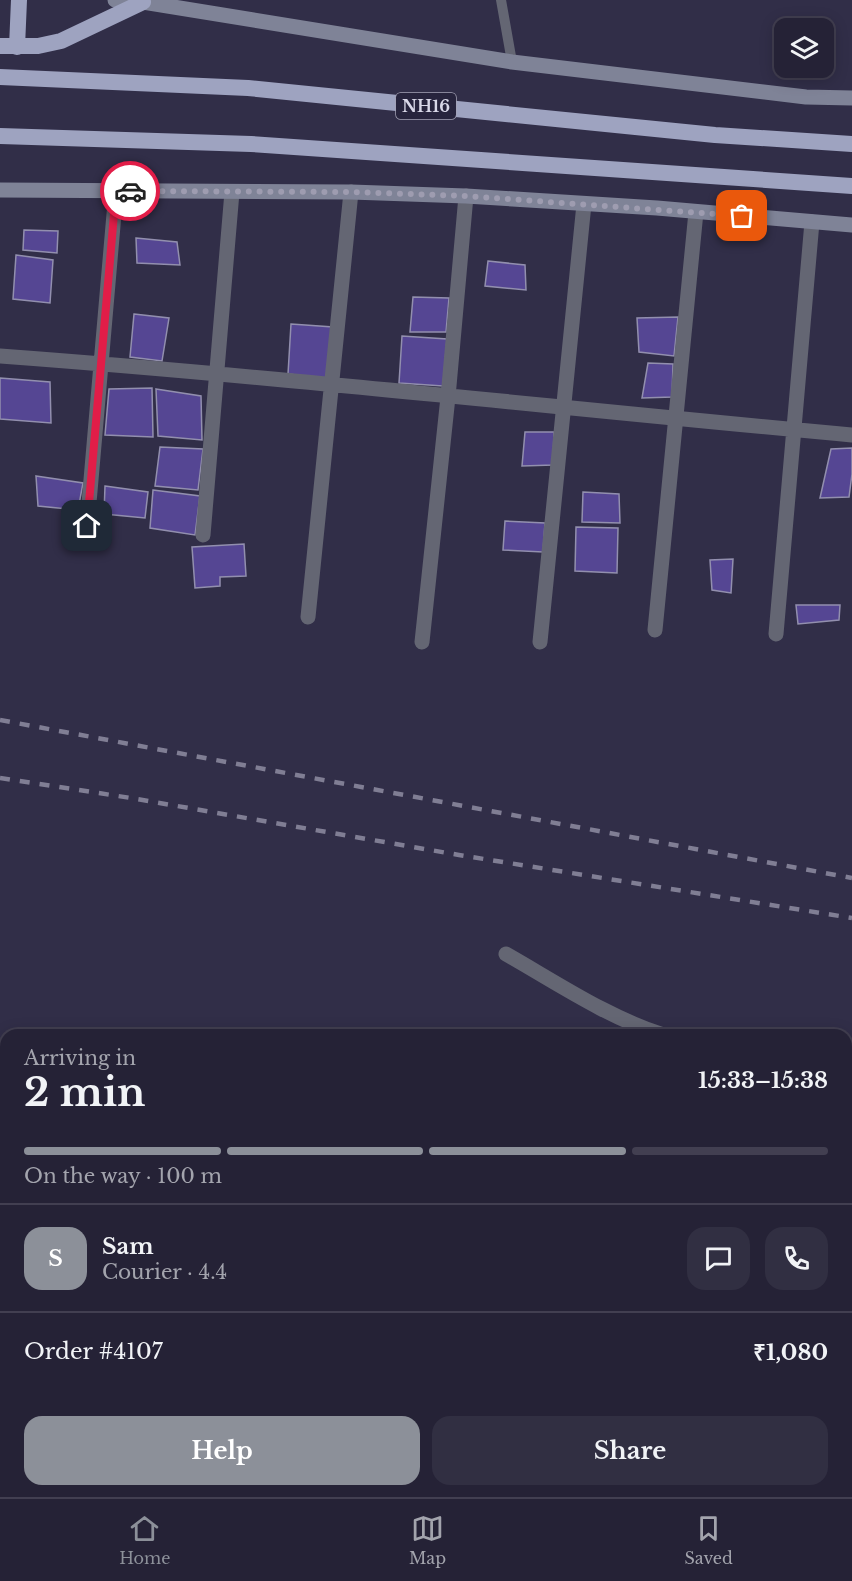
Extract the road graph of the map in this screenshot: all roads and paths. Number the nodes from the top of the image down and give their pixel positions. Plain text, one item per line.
1 (19, 0) edge
2 (115, 0) edge
3 (501, 0) edge
4 (143, 2) junction
5 (0, 46) edge
6 (17, 47) junction
7 (512, 62) junction
8 (0, 77) edge
9 (852, 98) edge
10 (0, 136) edge
11 (852, 144) edge
12 (852, 186) edge
13 (116, 191) junction
14 (232, 192) junction
15 (351, 192) junction
16 (0, 194) edge
17 (466, 196) junction
18 (584, 204) junction
19 (696, 212) junction
20 (812, 222) junction
21 (852, 225) edge
22 (0, 356) edge
23 (101, 363) junction
24 (216, 373) junction
25 (332, 386) junction
26 (448, 397) junction
27 (565, 406) junction
28 (676, 418) junction
29 (795, 430) junction
30 (852, 435) edge
31 (87, 526) dead end
32 (203, 535) dead end
33 (308, 617) dead end
34 (655, 630) dead end
35 (776, 634) dead end
36 (422, 642) dead end
37 (540, 642) dead end
38 (506, 954) dead end
39 (643, 1029) edge

1 - 6 highway
2 - 4 main road
3 - 7 lane
4 - 6 highway
4 - 7 main road
5 - 6 highway
7 - 9 main road
8 - 11 highway, NH16
10 - 12 highway
13 - 14 main road
13 - 16 main road
13 - 23 street
14 - 15 main road
14 - 24 street
15 - 17 main road
15 - 25 street
17 - 18 main road
17 - 26 street
18 - 19 main road
18 - 27 street
19 - 20 main road
19 - 28 street
20 - 21 main road
20 - 29 street
22 - 23 street
23 - 24 street
23 - 31 street
24 - 25 street
24 - 32 street
25 - 26 street
25 - 33 street
26 - 27 street
26 - 36 street
27 - 28 street
27 - 37 street
28 - 29 street
28 - 34 street
29 - 30 street
29 - 35 street
38 - 39 street

